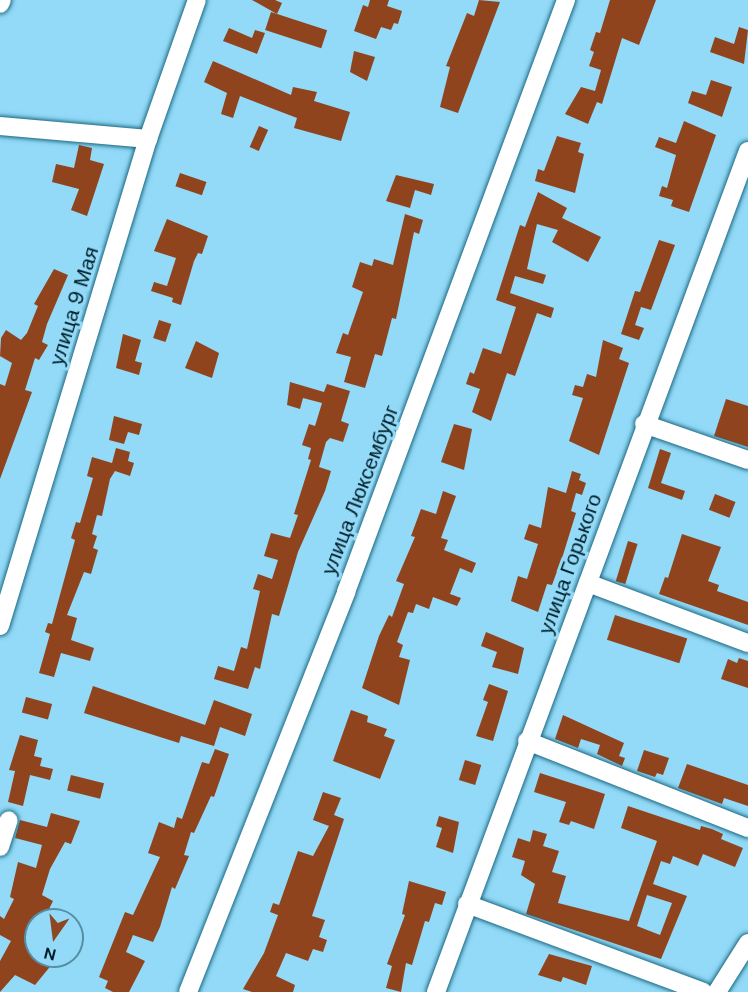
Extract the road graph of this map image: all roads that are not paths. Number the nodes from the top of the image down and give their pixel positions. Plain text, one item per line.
1 (197, 0) edge
2 (566, 0) edge
3 (0, 126) edge
4 (148, 139) junction
5 (748, 152) edge
6 (644, 424) junction
7 (748, 460) edge
8 (588, 583) junction
9 (0, 626) edge
10 (748, 643) edge
11 (528, 741) junction
12 (9, 820) dead end
13 (748, 828) edge
14 (0, 847) edge
15 (467, 904) junction
16 (748, 943) edge
17 (188, 992) edge
18 (436, 992) edge
19 (703, 992) edge
20 (717, 992) edge

1 - 4 street, улица 9 Мая
2 - 17 street, улица Люксембург
3 - 4 street
4 - 9 street, улица 9 Мая
5 - 6 street, улица Горького
6 - 7 street
6 - 8 street, улица Горького
8 - 10 street
8 - 11 street, улица Горького
11 - 13 street
11 - 15 street, улица Горького
12 - 14 street
15 - 18 street, улица Горького
15 - 19 street
16 - 20 street

